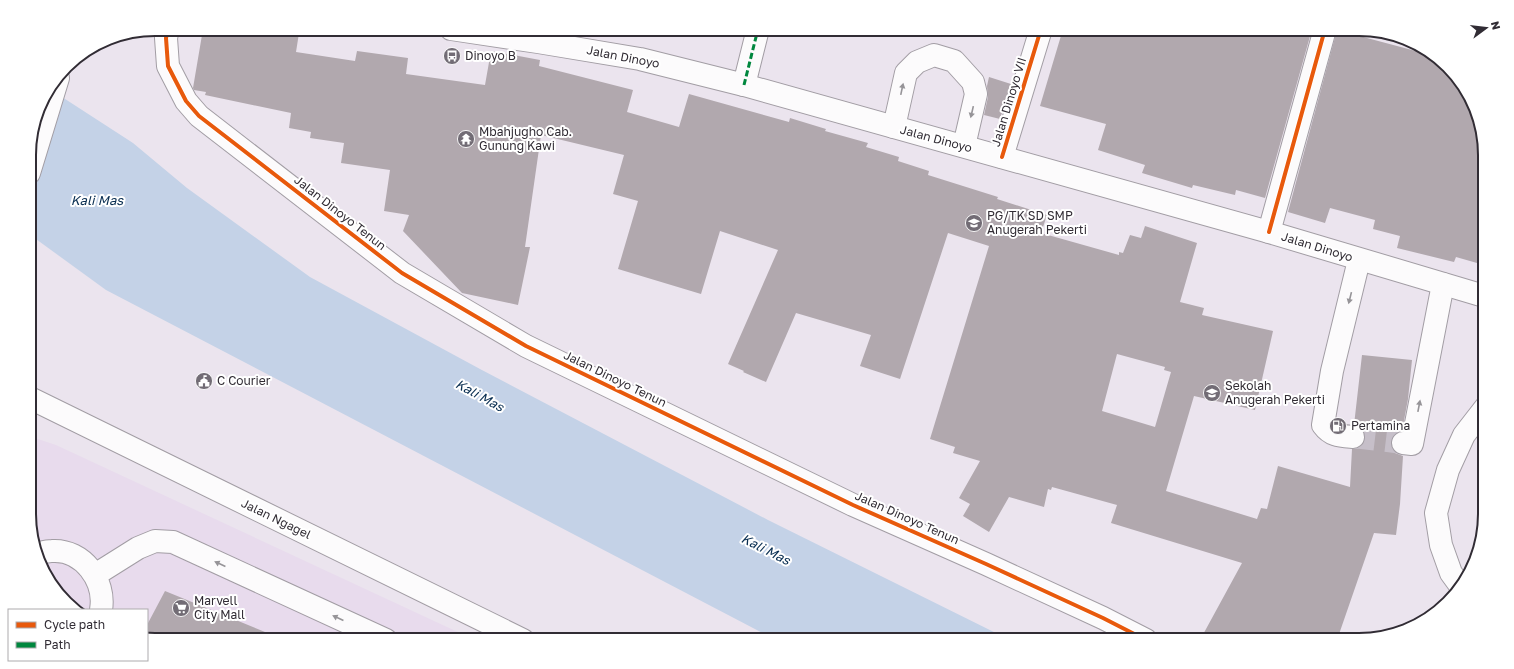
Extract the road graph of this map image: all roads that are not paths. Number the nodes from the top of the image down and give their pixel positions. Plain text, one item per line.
1 (166, 36) edge
2 (498, 36) edge
3 (756, 36) edge
4 (1039, 36) edge
5 (1323, 36) edge
6 (744, 85) junction
7 (53, 94) edge
8 (894, 127) junction
9 (964, 146) junction
10 (36, 150) edge
11 (1002, 157) junction
12 (1269, 232) junction
13 (1359, 260) junction
14 (1443, 284) junction
15 (1478, 294) edge
16 (36, 401) edge
17 (1478, 417) edge
18 (1353, 437) tunnel mouth
19 (1403, 443) dead end
20 (43, 553) edge
21 (96, 575) junction
22 (1457, 581) edge
23 (101, 609) edge
24 (371, 633) edge
25 (509, 633) edge
26 (1132, 633) edge

1 - 26 main road, Jalan Dinoyo Tenun
2 - 6 main road, Jalan Dinoyo
3 - 6 main road
4 - 11 main road, Jalan Dinoyo VII
5 - 12 main road
6 - 8 main road, Jalan Dinoyo
7 - 10 main road
8 - 9 main road, Jalan Dinoyo
8 -> 9 main road
9 - 11 main road, Jalan Dinoyo
11 - 12 main road, Jalan Dinoyo
12 - 13 main road, Jalan Dinoyo
13 - 14 main road, Jalan Dinoyo
13 -> 18 main road
14 - 15 main road, Jalan Dinoyo
19 -> 14 main road
16 - 25 main road, Jalan Ngagel
17 - 22 main road
20 - 21 main road
21 - 23 main road
24 -> 21 main road

